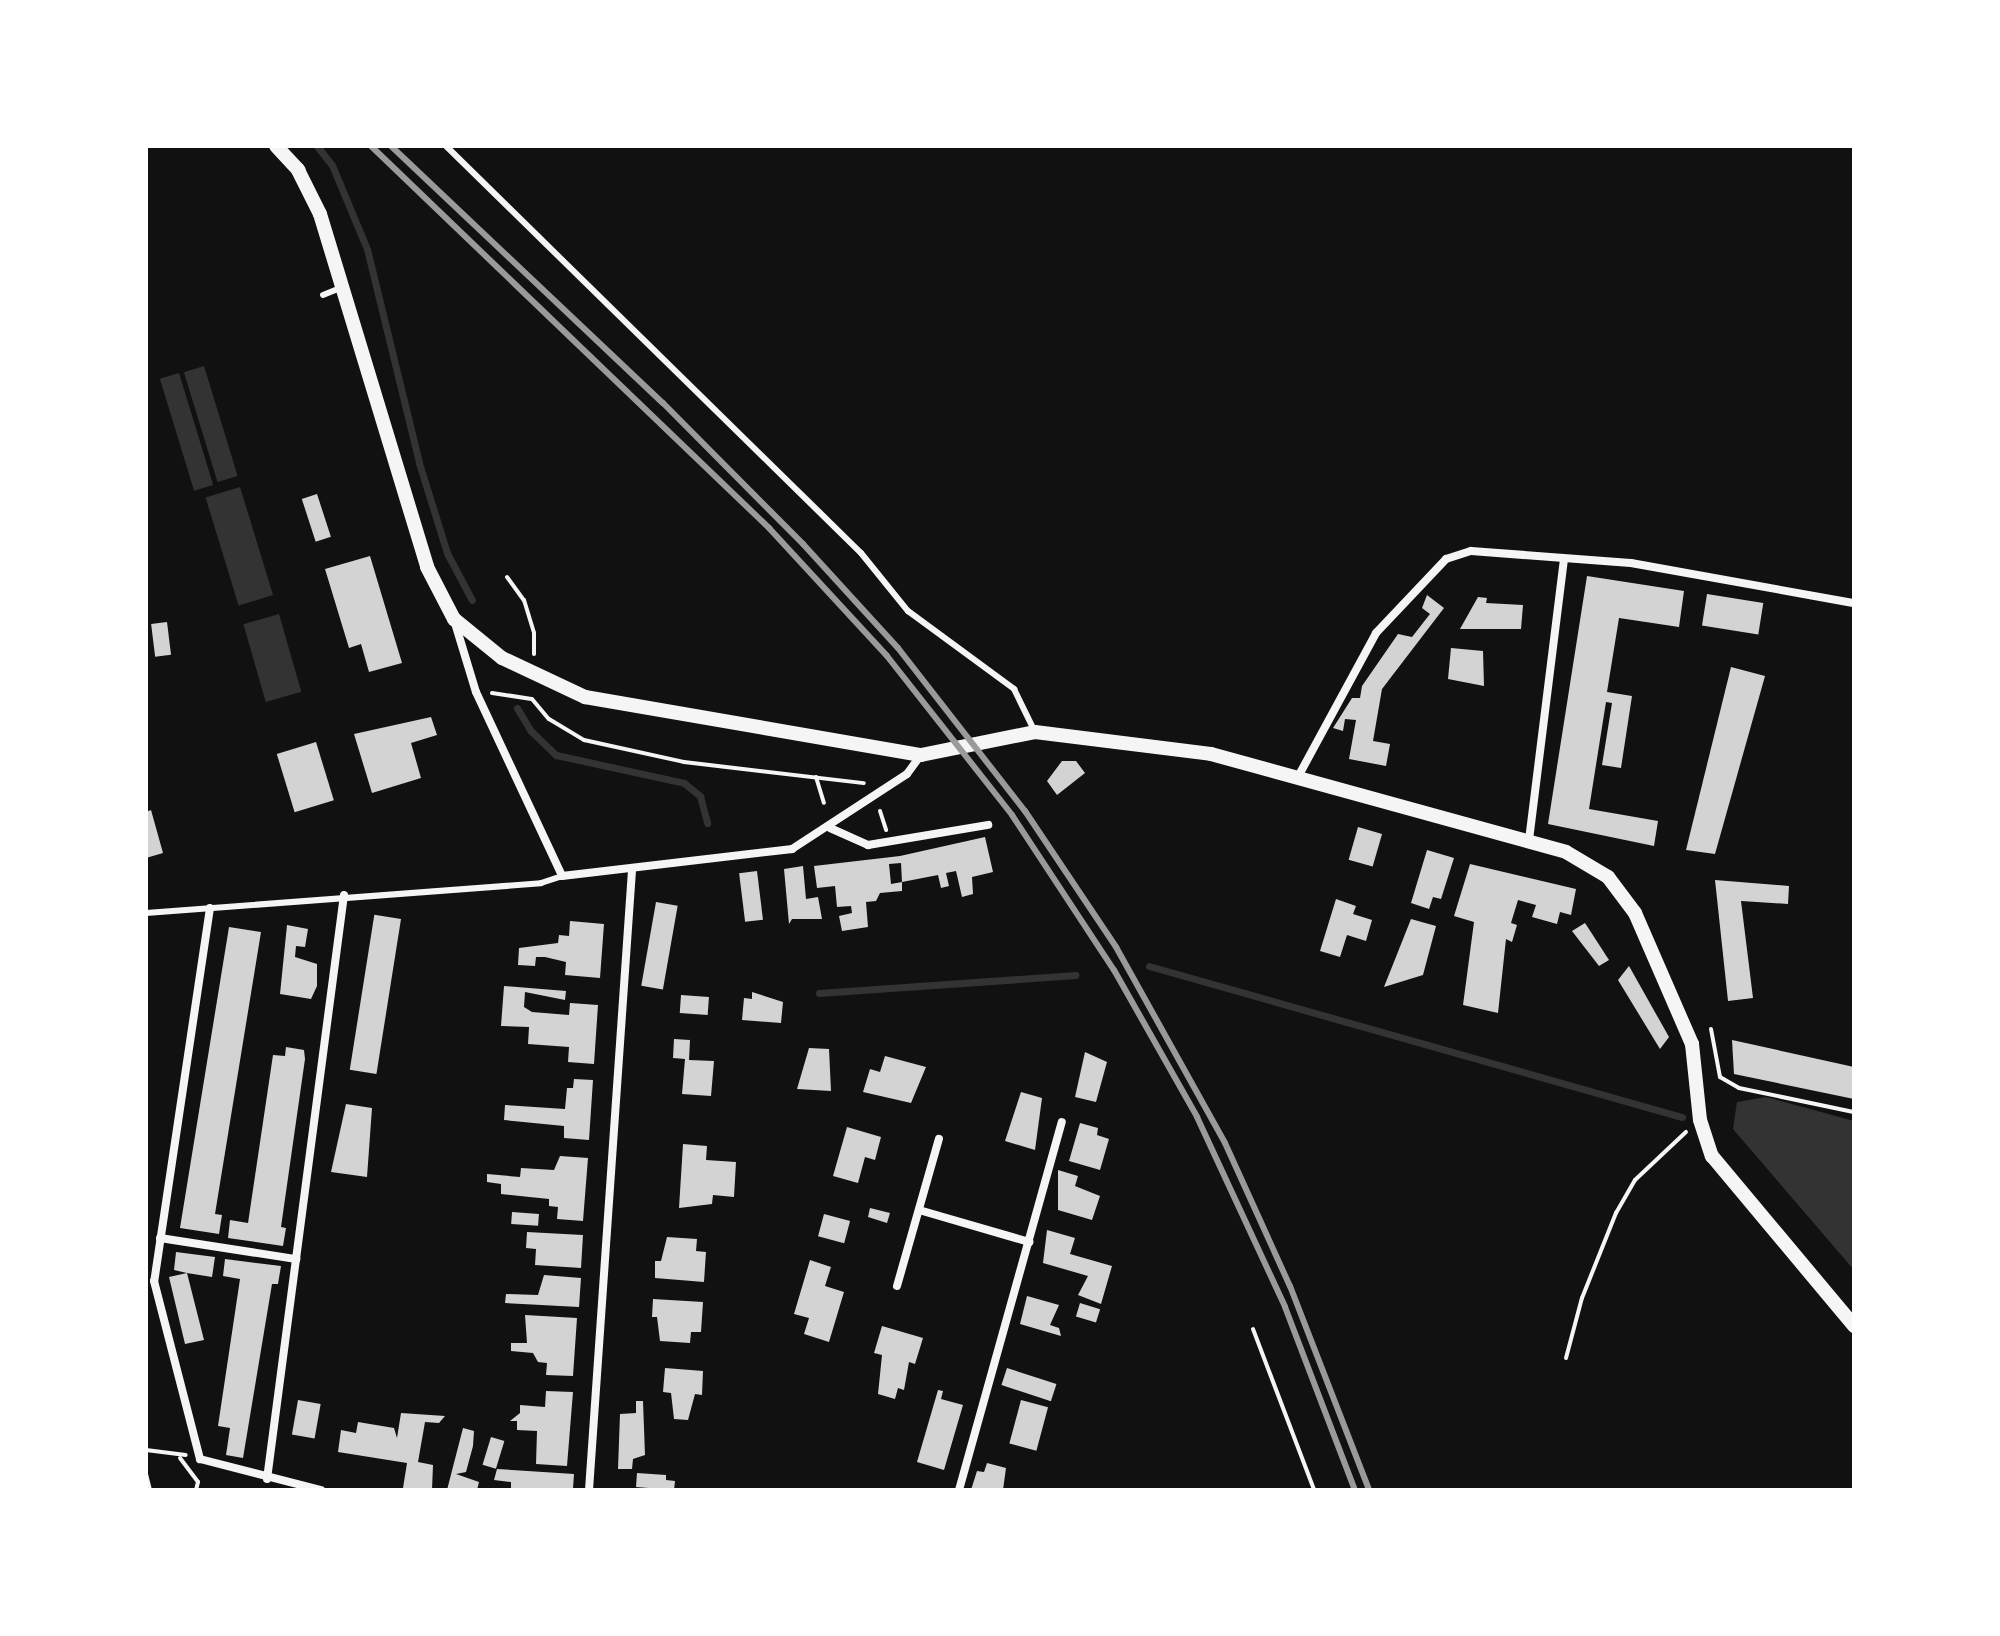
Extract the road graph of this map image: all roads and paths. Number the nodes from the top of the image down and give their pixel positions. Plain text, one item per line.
1 (276, 146) edge
2 (446, 146) edge
3 (343, 287) junction
4 (323, 295) dead end
5 (1564, 559) junction
6 (507, 577) dead end
7 (1854, 603) edge
8 (454, 619) junction
9 (534, 673) junction
10 (476, 692) junction
11 (1035, 732) junction
12 (927, 755) junction
13 (1299, 775) junction
14 (816, 777) junction
15 (873, 798) junction
16 (824, 803) dead end
17 (988, 825) dead end
18 (830, 828) junction
19 (1529, 840) junction
20 (893, 842) junction
21 (632, 871) junction
22 (562, 876) junction
23 (344, 895) junction
24 (210, 908) junction
25 (146, 913) edge
26 (1711, 1029) dead end
27 (1854, 1112) edge
28 (1700, 1120) junction
29 (1062, 1122) dead end
30 (939, 1139) dead end
31 (919, 1210) junction
32 (160, 1238) junction
33 (1029, 1242) junction
34 (296, 1259) junction
35 (897, 1286) dead end
36 (1854, 1326) edge
37 (1253, 1329) dead end
38 (1566, 1358) dead end
39 (146, 1450) edge
40 (194, 1450) junction
41 (180, 1458) junction
42 (146, 1474) edge
43 (267, 1479) junction
44 (150, 1490) edge
45 (196, 1490) edge
46 (321, 1490) edge
47 (589, 1490) edge
48 (959, 1490) edge
49 (1314, 1490) edge

1 - 3 street
2 - 11 lane
3 - 4 lane
3 - 8 street
5 - 7 street
5 - 13 street
5 - 19 street
6 - 9 path
8 - 9 street
8 - 10 street
9 - 12 street
10 - 14 path
10 - 22 street
11 - 12 street
11 - 13 street
12 - 15 street
13 - 19 street
14 - 15 path
14 - 16 path
15 - 18 street
15 - 20 path
17 - 20 street
18 - 20 street
18 - 21 street
19 - 28 street
21 - 22 street
21 - 47 street
22 - 23 lane
23 - 24 lane
23 - 34 street
24 - 25 lane
24 - 32 street
26 - 27 path
28 - 36 street
28 - 38 path
29 - 33 street
30 - 31 street
31 - 33 street
31 - 35 street
32 - 34 street
32 - 40 street
33 - 48 street
34 - 43 street
37 - 49 path
39 - 41 path
40 - 41 path
40 - 43 street
41 - 45 path
42 - 44 path
43 - 46 street

